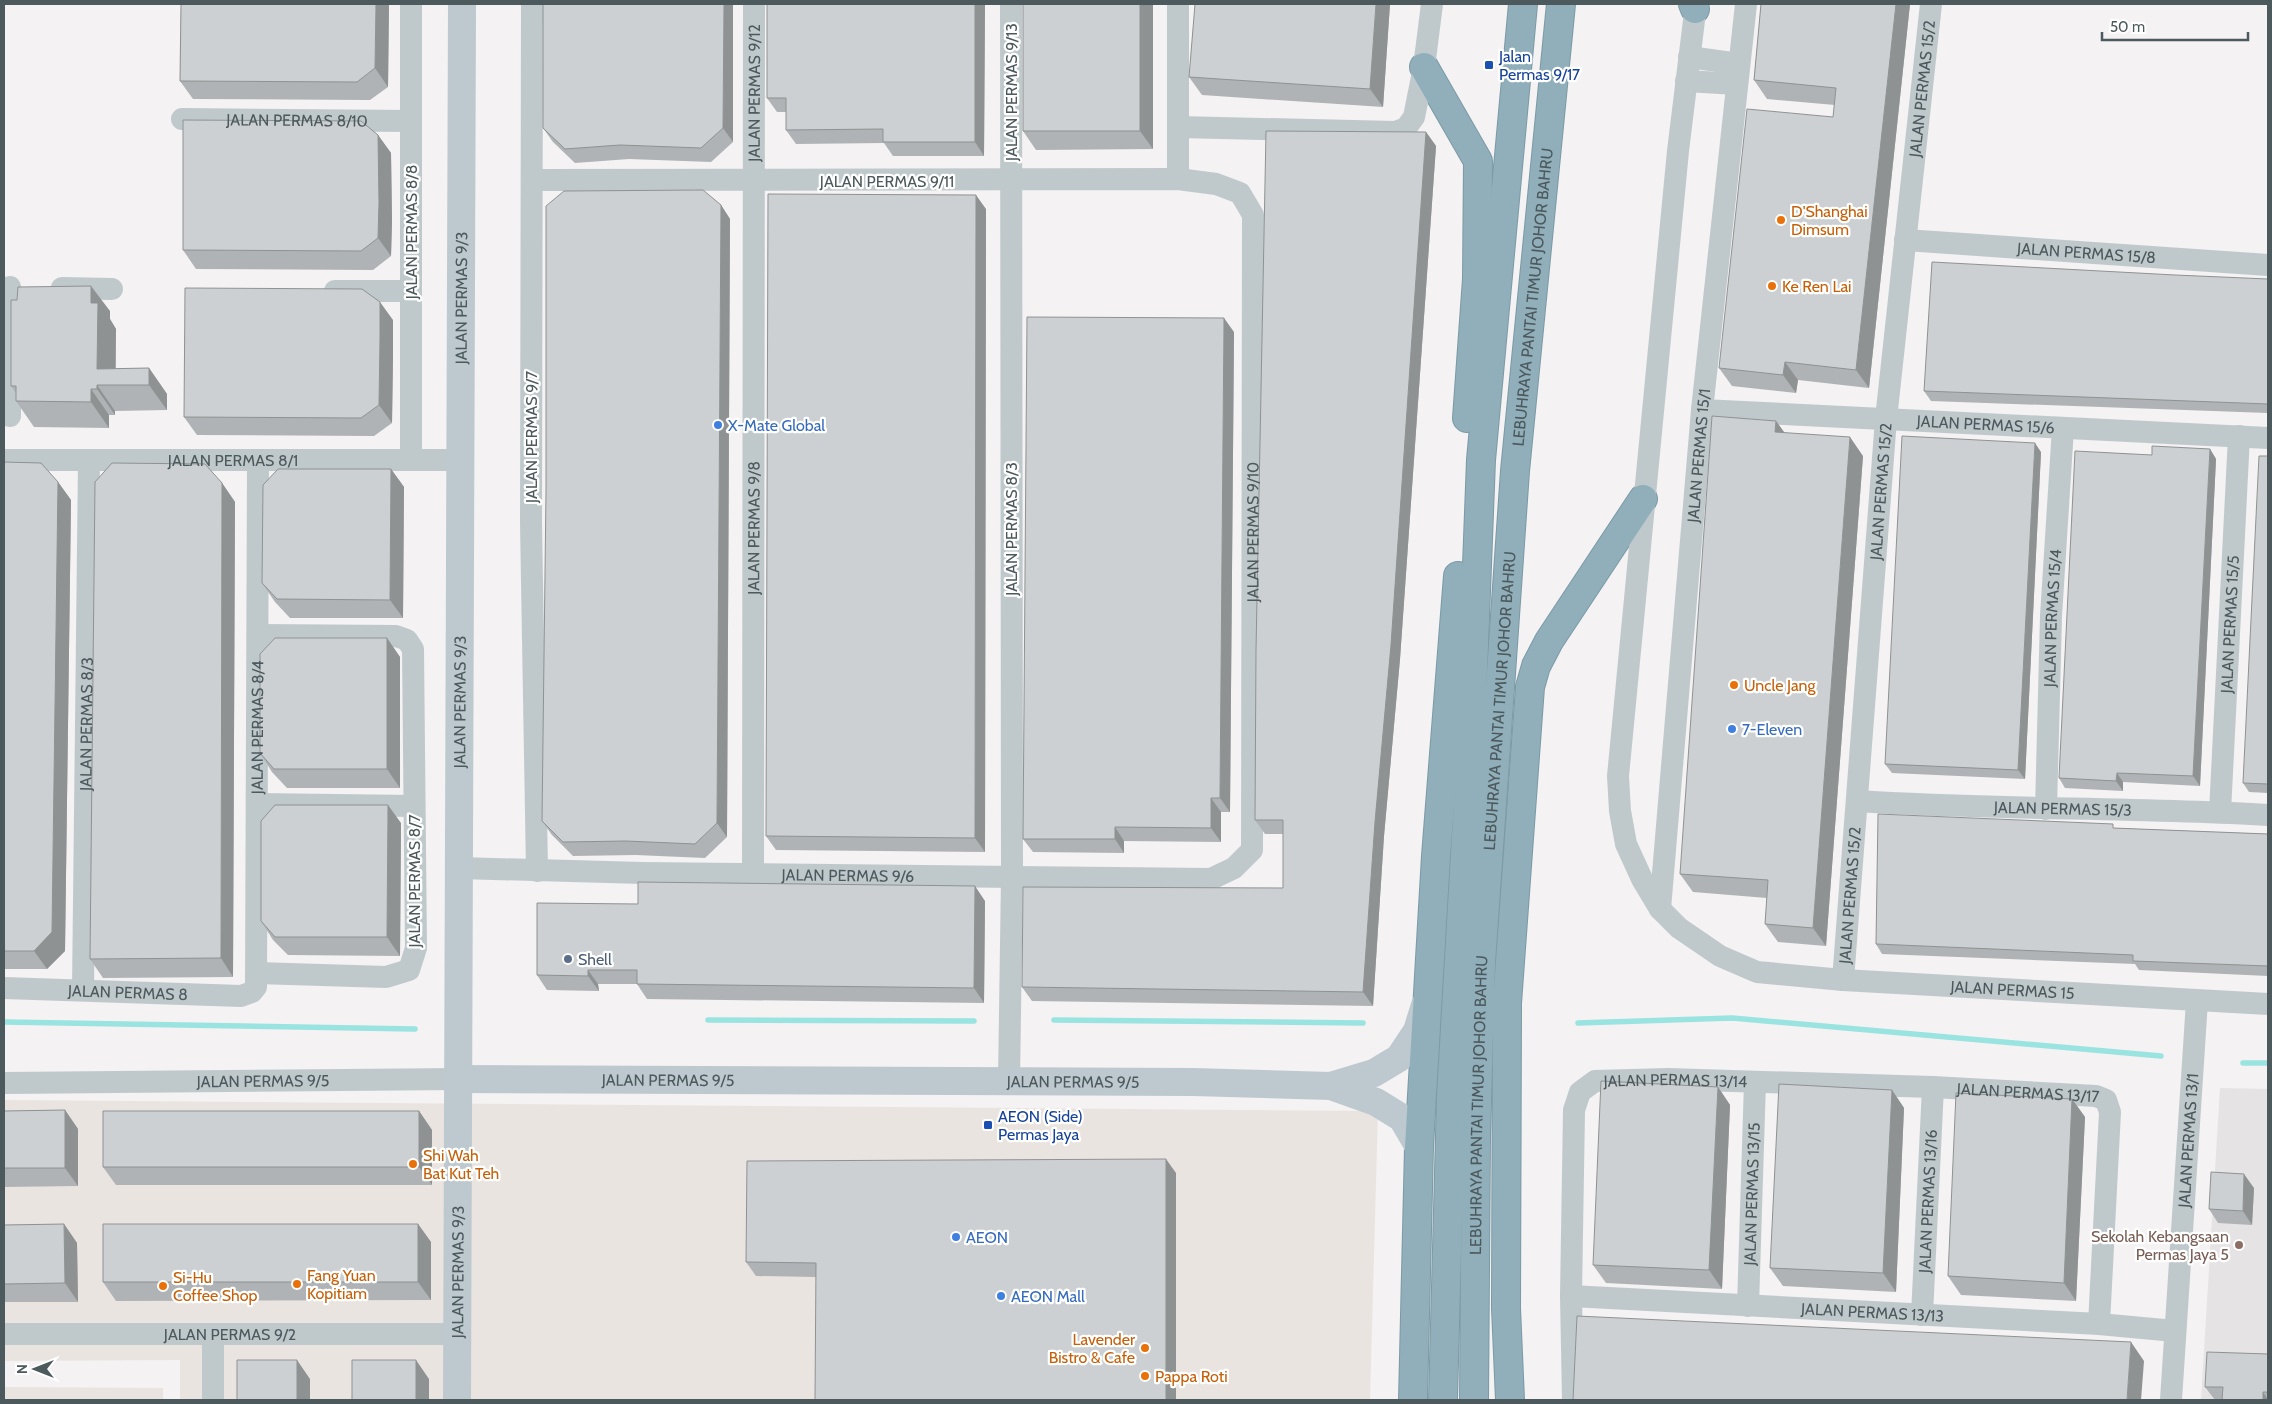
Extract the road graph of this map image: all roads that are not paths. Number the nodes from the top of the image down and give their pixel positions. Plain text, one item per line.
1 (411, 4) edge
2 (462, 4) edge
3 (532, 4) edge
4 (754, 4) edge
5 (1011, 4) edge
6 (1178, 4) edge
7 (1432, 4) edge
8 (1522, 4) edge
9 (1561, 4) edge
10 (1746, 4) edge
11 (1931, 4) edge
12 (1695, 6) edge
13 (1689, 57) junction
14 (1424, 67) junction
15 (1738, 74) junction
16 (1686, 81) junction
17 (182, 120) edge
18 (411, 121) junction
19 (1178, 127) junction
20 (1178, 179) junction
21 (532, 180) junction
22 (754, 180) junction
23 (1010, 181) junction
24 (1240, 192) joint
25 (1905, 240) junction
26 (2268, 265) edge
27 (1476, 279) junction
28 (20, 288) edge
29 (112, 289) dead end
30 (311, 291) edge
31 (411, 291) junction
32 (1702, 410) junction
33 (10, 416) dead end
34 (1886, 419) junction
35 (2063, 428) junction
36 (2239, 436) junction
37 (2268, 438) edge
38 (4, 460) edge
39 (88, 460) junction
40 (411, 460) junction
41 (462, 460) junction
42 (258, 461) junction
43 (1643, 499) junction
44 (258, 635) junction
45 (1857, 802) junction
46 (257, 804) junction
47 (414, 806) junction
48 (2046, 809) junction
49 (2220, 812) junction
50 (2268, 815) edge
51 (459, 868) junction
52 (1234, 868) joint
53 (537, 871) junction
54 (753, 874) junction
55 (1012, 876) junction
56 (1660, 909) junction
57 (1844, 980) junction
58 (255, 983) junction
59 (4, 988) edge
60 (83, 989) junction
61 (1428, 998) junction
62 (2198, 1001) junction
63 (2268, 1004) edge
64 (459, 1079) junction
65 (4, 1082) edge
66 (1009, 1082) junction
67 (1755, 1082) junction
68 (1331, 1086) junction
69 (1934, 1087) junction
70 (1476, 1137) junction
71 (1419, 1147) junction
72 (1571, 1296) junction
73 (1748, 1306) junction
74 (1922, 1315) junction
75 (2099, 1324) junction
76 (2175, 1331) junction
77 (4, 1334) edge
78 (213, 1334) junction
79 (457, 1334) junction
80 (213, 1400) edge
81 (457, 1400) edge
82 (1413, 1400) edge
83 (1443, 1400) edge
84 (1474, 1400) edge
85 (1496, 1400) edge
86 (1510, 1400) edge
87 (1573, 1400) edge
88 (2171, 1400) edge

1 - 18 street, JALAN PERMAS 8/8
2 - 41 street, JALAN PERMAS 9/3
3 - 21 street, JALAN PERMAS 9/7
4 - 22 street, JALAN PERMAS 9/12
5 - 23 street, JALAN PERMAS 9/13
6 - 19 street
7 - 14 street
8 - 27 highway
8 - 83 highway, LEBUHRAYA PANTAI TIMUR JOHOR BAHRU
9 - 70 highway, LEBUHRAYA PANTAI TIMUR JOHOR BAHRU
10 - 15 street, JALAN PERMAS 15/1
11 - 25 street, JALAN PERMAS 15/2
12 - 13 street, JALAN PERMAS 15
13 - 15 street
13 - 16 street, JALAN PERMAS 15
14 - 19 street
14 - 27 highway
15 - 16 street
15 - 32 street, JALAN PERMAS 15/1
16 - 43 street, JALAN PERMAS 15
17 - 18 street, JALAN PERMAS 8/10
18 - 31 street, JALAN PERMAS 8/8
19 - 20 street
20 - 23 street, JALAN PERMAS 9/11
20 - 24 street, JALAN PERMAS 9/11
21 - 22 street, JALAN PERMAS 9/11
21 - 53 street, JALAN PERMAS 9/7
22 - 23 street, JALAN PERMAS 9/11
22 - 54 street, JALAN PERMAS 9/8
23 - 55 street, JALAN PERMAS 8/3
24 - 52 street, JALAN PERMAS 9/10
25 - 26 street, JALAN PERMAS 15/8
25 - 34 street, JALAN PERMAS 15/2
27 - 61 highway
28 - 29 street
28 - 33 street
30 - 31 street
31 - 40 street, JALAN PERMAS 8/8
32 - 34 street, JALAN PERMAS 15/6
32 - 56 street, JALAN PERMAS 15/1
34 - 35 street, JALAN PERMAS 15/6
34 - 45 street, JALAN PERMAS 15/2
35 - 36 street, JALAN PERMAS 15/6
35 - 48 street, JALAN PERMAS 15/4
36 - 37 street, JALAN PERMAS 15/6
36 - 49 street, JALAN PERMAS 15/5
38 - 39 street, JALAN PERMAS 8/1
39 - 42 street, JALAN PERMAS 8/1
39 - 60 street, JALAN PERMAS 8/3
40 - 41 street, JALAN PERMAS 8/1
40 - 42 street, JALAN PERMAS 8/1
41 - 51 street, JALAN PERMAS 9/3
42 - 44 street, JALAN PERMAS 8/4
43 - 56 street, JALAN PERMAS 15
43 - 86 highway
44 - 46 street, JALAN PERMAS 8/4
44 - 47 street, JALAN PERMAS 8/7
45 - 48 street, JALAN PERMAS 15/3
45 - 57 street, JALAN PERMAS 15/2
46 - 47 street
46 - 58 street, JALAN PERMAS 8/4
47 - 58 street, JALAN PERMAS 8/7
48 - 49 street, JALAN PERMAS 15/3
49 - 50 street, JALAN PERMAS 15/3
51 - 53 street, JALAN PERMAS 9/6
51 - 64 street, JALAN PERMAS 9/3
52 - 55 street, JALAN PERMAS 9/6
53 - 54 street, JALAN PERMAS 9/6
54 - 55 street, JALAN PERMAS 9/6
55 - 66 street, JALAN PERMAS 8/3
56 - 57 street, JALAN PERMAS 15
57 - 62 street, JALAN PERMAS 15
58 - 60 street, JALAN PERMAS 8
59 - 60 street, JALAN PERMAS 8
61 - 68 street, JALAN PERMAS 9/5
61 - 71 highway
62 - 63 street, JALAN PERMAS 15
62 - 76 street, JALAN PERMAS 13/1
64 - 65 street, JALAN PERMAS 9/5
64 - 66 street, JALAN PERMAS 9/5
64 - 79 street, JALAN PERMAS 9/3
66 - 68 street, JALAN PERMAS 9/5
67 - 69 street, JALAN PERMAS 13/14
67 - 72 street, JALAN PERMAS 13/14
67 - 73 street, JALAN PERMAS 13/15
68 - 71 street, JALAN PERMAS 9/5
69 - 74 street, JALAN PERMAS 13/16
69 - 75 street, JALAN PERMAS 13/17
70 - 84 highway, LEBUHRAYA PANTAI TIMUR JOHOR BAHRU
70 - 85 highway
71 - 82 highway
72 - 73 street, JALAN PERMAS 13/13
72 - 87 street, JALAN PERMAS 13/14
73 - 74 street, JALAN PERMAS 13/13
74 - 75 street, JALAN PERMAS 13/13
75 - 76 street, JALAN PERMAS 13/13
76 - 88 street, JALAN PERMAS 13/1
77 - 78 street, JALAN PERMAS 9/2
78 - 79 street, JALAN PERMAS 9/2
78 - 80 street
79 - 81 street, JALAN PERMAS 9/3

